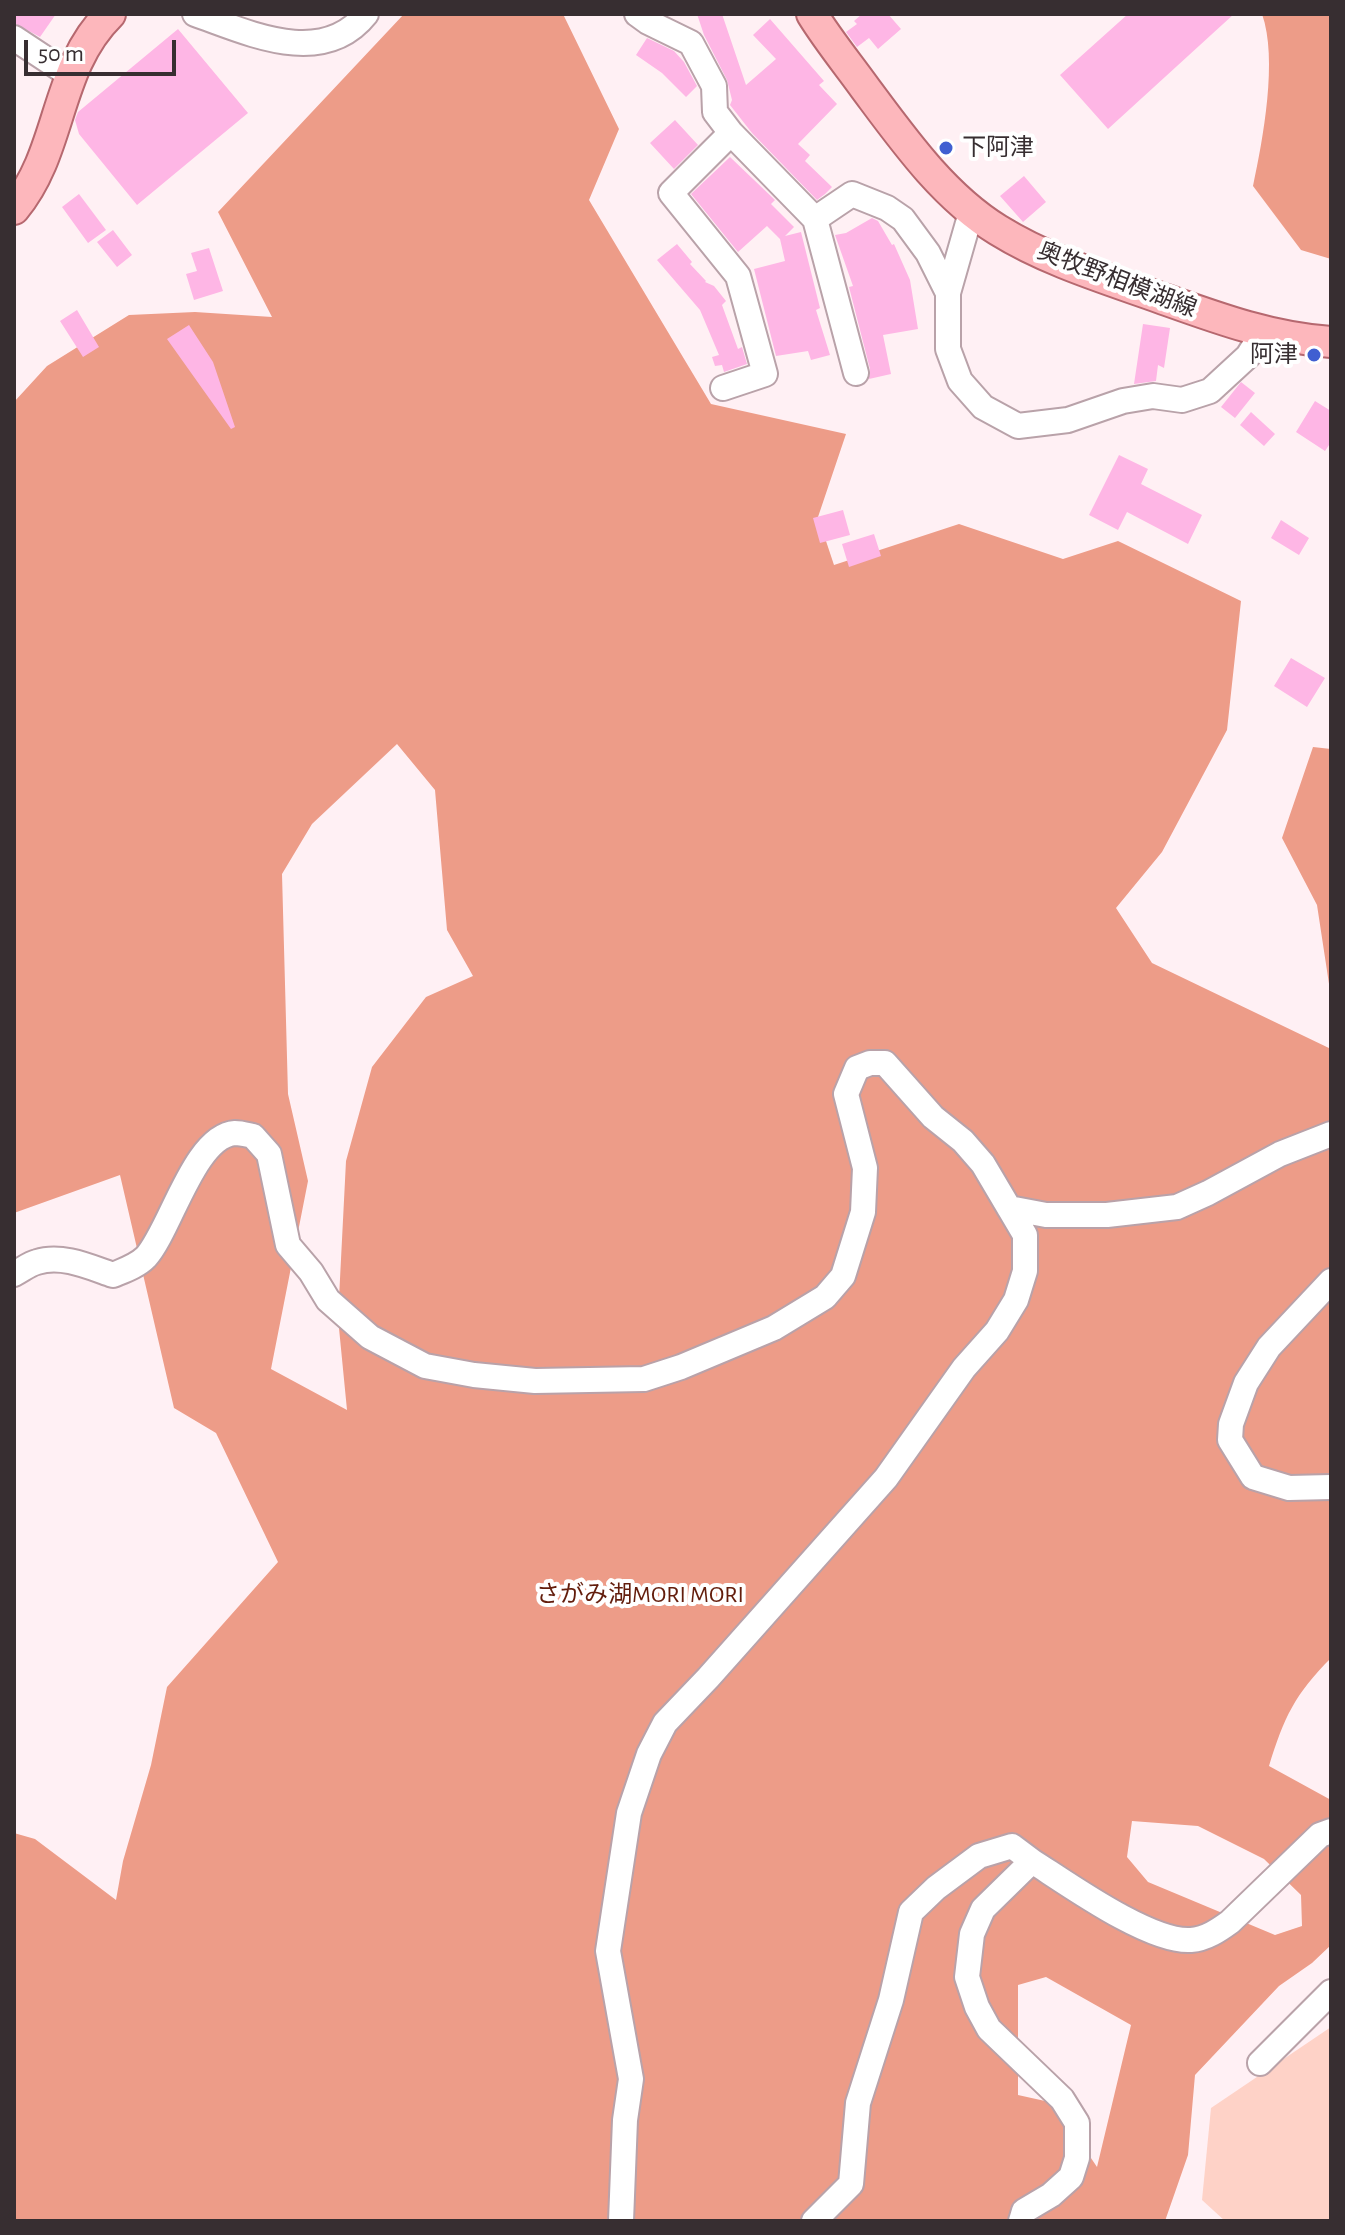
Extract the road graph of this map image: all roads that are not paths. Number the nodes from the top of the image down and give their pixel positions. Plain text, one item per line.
1 (110, 14) edge
2 (195, 14) edge
3 (366, 14) edge
4 (637, 14) edge
5 (812, 14) edge
6 (14, 38) edge
7 (70, 75) junction
8 (731, 133) junction
9 (14, 209) edge
10 (972, 209) junction
11 (815, 219) junction
12 (948, 293) junction
13 (1263, 332) junction
14 (1331, 342) edge
15 (856, 373) dead end
16 (723, 388) dead end
17 (1331, 1134) edge
18 (1009, 1208) junction
19 (14, 1274) edge
20 (1331, 1281) edge
21 (1331, 1487) edge
22 (1331, 1831) edge
23 (1032, 1861) junction
24 (1331, 1992) edge
25 (1260, 2063) dead end
26 (621, 2221) edge
27 (814, 2221) edge
28 (1021, 2221) edge

1 - 7 main road
2 - 3 street
4 - 8 street
5 - 10 main road, 奥牧野相模湖線
6 - 7 street
7 - 9 main road
8 - 11 street
8 - 16 street
10 - 12 street
10 - 13 main road, 奥牧野相模湖線
11 - 12 street
11 - 15 street
12 - 13 street
13 - 14 main road, 奥牧野相模湖線
17 - 18 street
18 - 19 street
18 - 26 street
20 - 21 street
22 - 23 street
23 - 27 street
23 - 28 street
24 - 25 street

